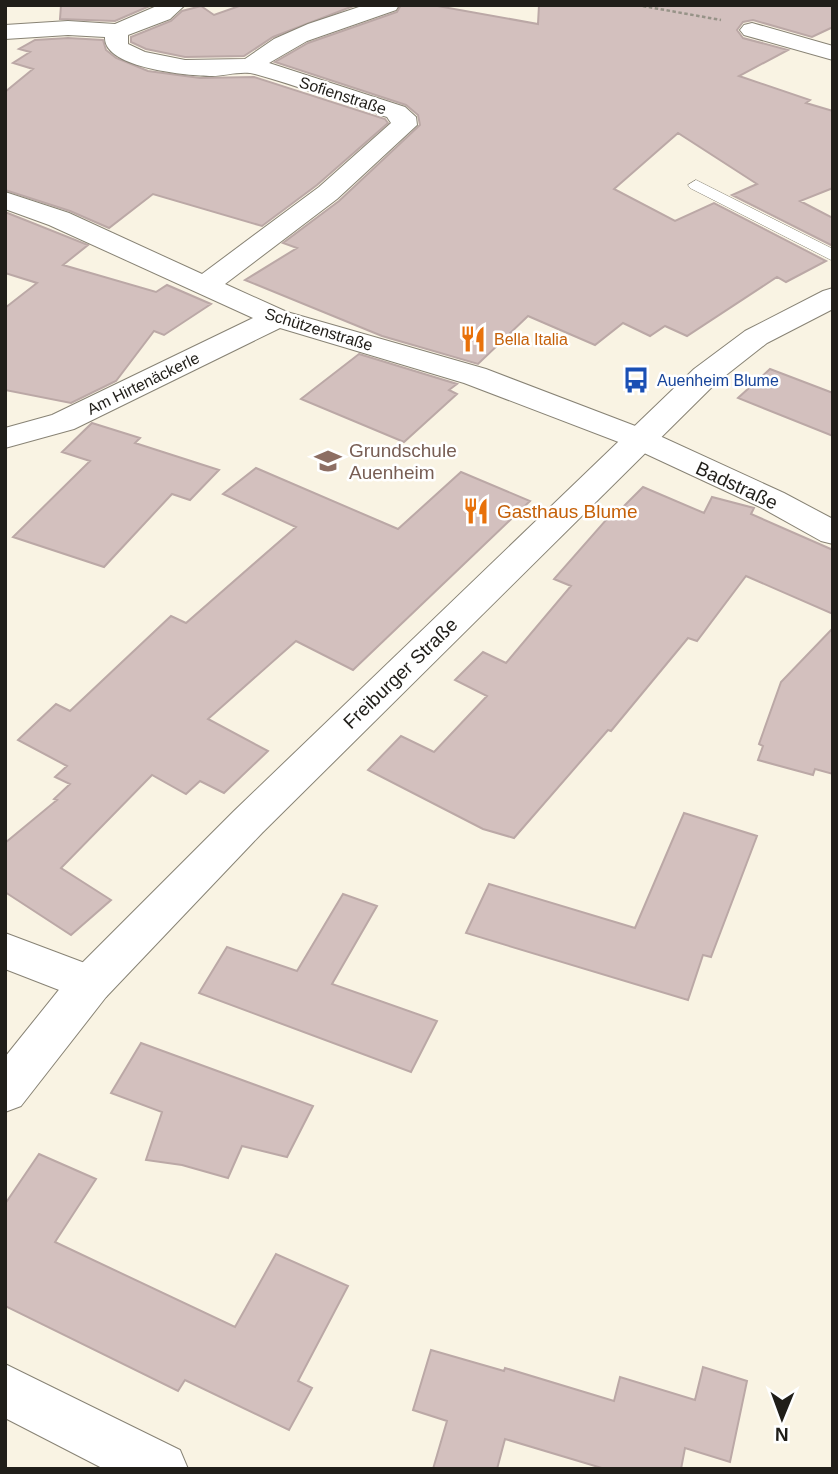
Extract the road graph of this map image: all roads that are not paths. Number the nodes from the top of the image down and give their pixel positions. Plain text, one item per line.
1 (174, 5) edge
2 (388, 5) edge
3 (752, 30) road end
4 (117, 31) junction
5 (5, 32) edge
6 (833, 53) edge
7 (252, 65) junction
8 (696, 185) dead end
9 (9, 204) edge
10 (833, 256) edge
11 (204, 286) junction
12 (833, 297) edge
13 (277, 318) junction
14 (5, 438) edge
15 (640, 439) junction
16 (833, 533) edge
17 (5, 950) edge
18 (90, 984) junction
19 (5, 1092) edge
20 (5, 1390) edge
21 (161, 1469) edge

1 - 4 street
2 - 7 street
3 - 6 street
4 - 5 street
4 - 7 street
7 - 11 street, Sofienstraße
8 - 10 lane
9 - 11 street, Schützenstraße
11 - 13 street, Schützenstraße
12 - 15 street, Freiburger Straße
13 - 14 street, Am Hirtenäckerle
13 - 15 street, Schützenstraße
15 - 16 street, Badstraße
15 - 18 street, Freiburger Straße
17 - 18 street
18 - 19 street, Freiburger Straße
20 - 21 street

